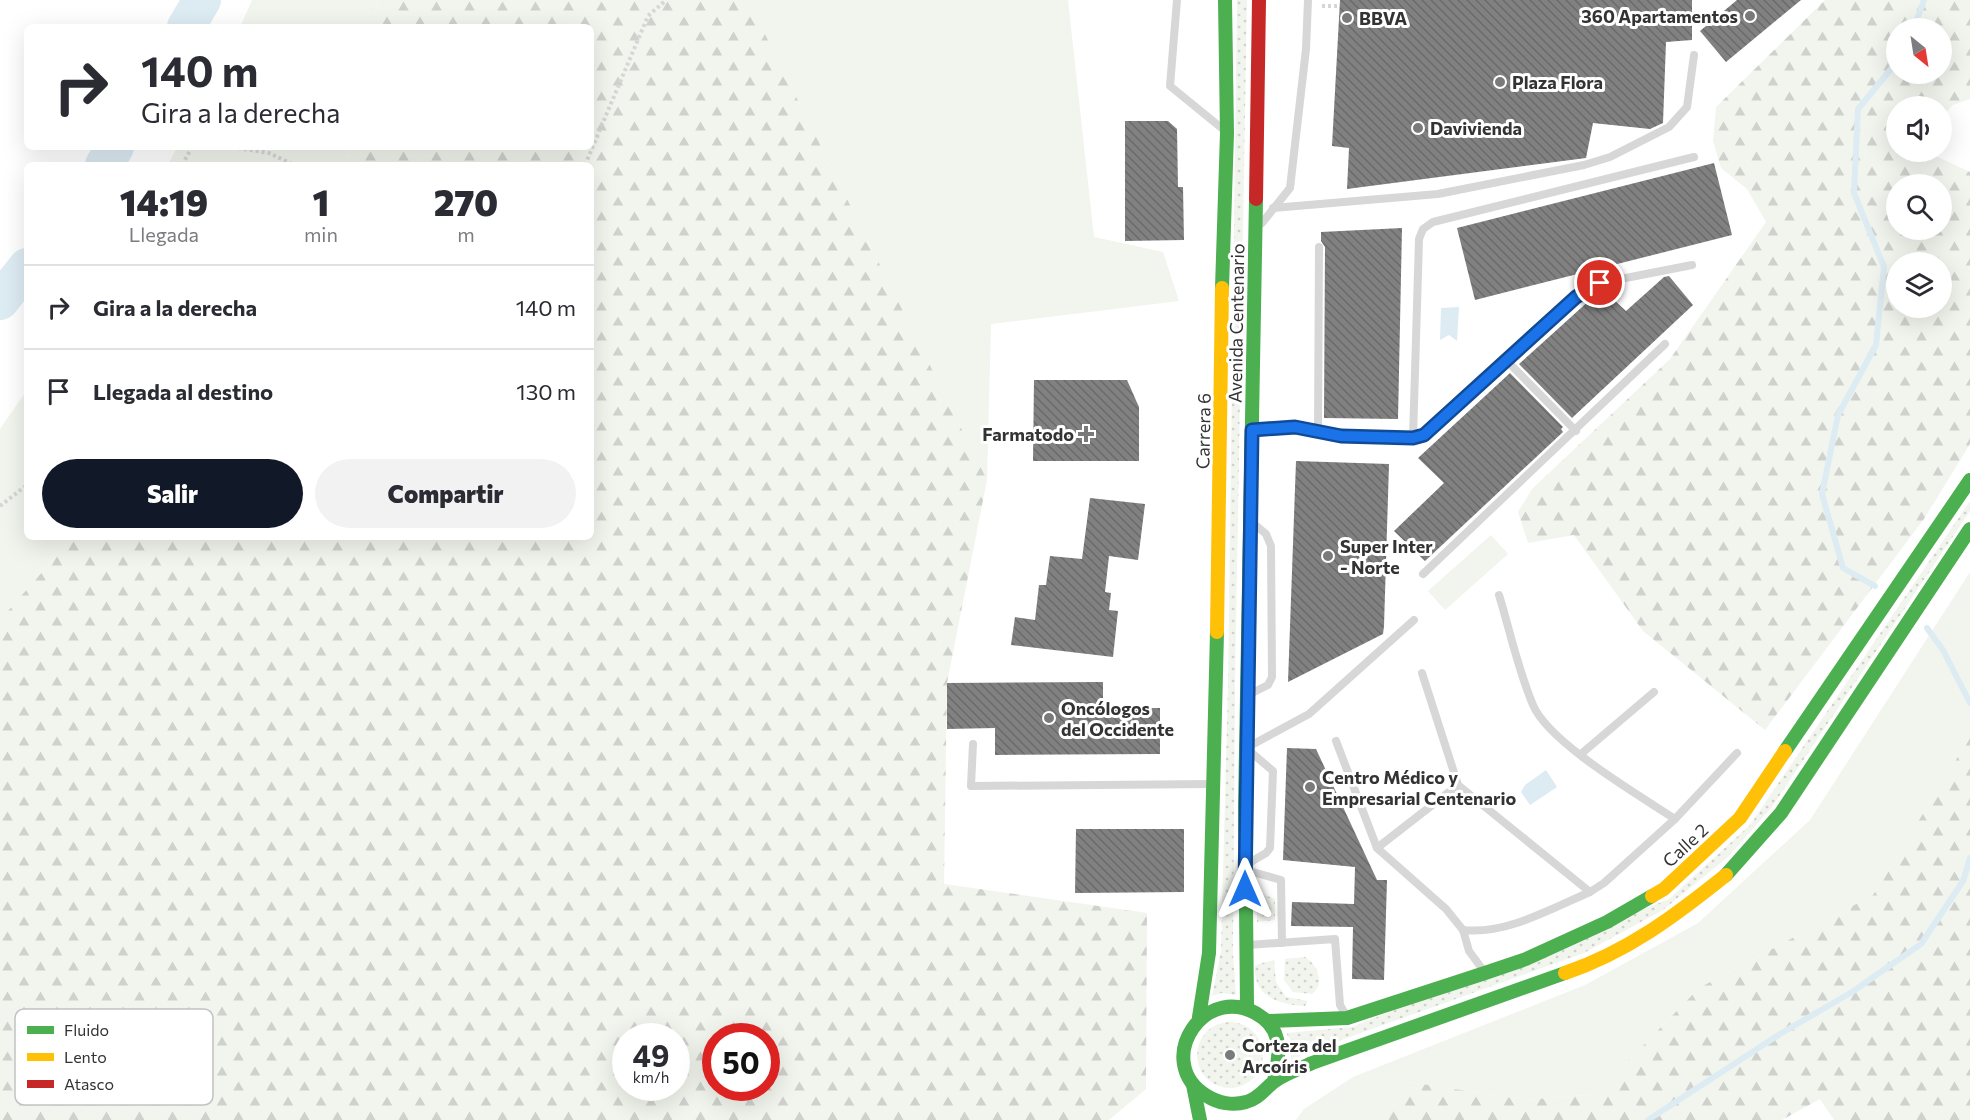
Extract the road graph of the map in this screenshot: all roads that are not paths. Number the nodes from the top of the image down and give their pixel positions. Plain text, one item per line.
1 (1177, 0) edge
2 (1225, 0) edge
3 (1259, 0) edge
4 (1308, 0) edge
5 (1694, 55) dead end
6 (1227, 133) junction
7 (1694, 157) dead end
8 (1273, 208) junction
9 (1256, 230) junction
10 (1319, 247) dead end
11 (1692, 265) dead end
12 (1665, 344) dead end
13 (1506, 360) junction
14 (1252, 430) junction
15 (1576, 431) junction
16 (1318, 432) junction
17 (1413, 438) junction
18 (1970, 480) edge
19 (1250, 521) junction
20 (1970, 529) edge
21 (1423, 574) dead end
22 (1499, 595) dead end
23 (1414, 620) dead end
24 (1422, 673) dead end
25 (1654, 692) dead end
26 (1247, 695) junction
27 (1336, 741) dead end
28 (973, 744) dead end
29 (1246, 748) junction
30 (1737, 753) dead end
31 (1581, 754) junction
32 (1212, 784) junction
33 (1458, 785) junction
34 (1675, 819) junction
35 (1377, 848) junction
36 (1246, 867) junction
37 (1590, 892) junction
38 (1463, 930) junction
39 (1282, 943) junction
40 (1244, 946) junction
41 (1485, 973) junction
42 (1247, 1006) junction
43 (1199, 1017) junction
44 (1347, 1018) junction
45 (1269, 1021) junction
46 (1274, 1081) junction
47 (1193, 1085) junction
48 (1252, 1101) junction
49 (1200, 1120) edge
50 (1248, 1120) edge

1 - 6 lane
2 - 6 main road, Carrera 6
3 - 9 main road, Avenida Centenario
4 - 8 lane
5 - 8 lane
6 - 32 main road, Carrera 6
7 - 17 lane
8 - 9 lane
9 - 14 main road, Avenida Centenario
10 - 16 lane
11 - 13 lane
12 - 15 lane
13 - 15 lane
13 - 17 lane
14 - 16 lane
14 - 19 main road, Avenida Centenario
15 - 21 lane
16 - 17 lane
18 - 41 main road, Calle 2
19 - 26 main road, Avenida Centenario
19 - 26 lane
20 - 46 main road
22 - 31 lane
23 - 29 lane
24 - 33 lane
25 - 31 lane
26 - 29 main road, Avenida Centenario
27 - 35 lane
28 - 32 lane
29 - 36 main road, Avenida Centenario
29 - 36 lane
30 - 34 lane
31 - 34 lane
32 - 43 main road, Carrera 6
33 - 35 lane
33 - 37 lane
34 - 37 lane
35 - 38 lane
36 - 39 lane
36 - 40 main road, Avenida Centenario
37 - 38 lane
38 - 41 lane
39 - 40 lane
39 - 44 lane
40 - 42 main road, Avenida Centenario
41 - 44 main road, Calle 2
42 - 43 main road
42 - 45 main road
43 - 47 main road
44 - 45 main road, Calle 2
45 - 46 main road
46 - 48 main road
47 - 48 main road
47 - 49 main road
48 - 50 main road

